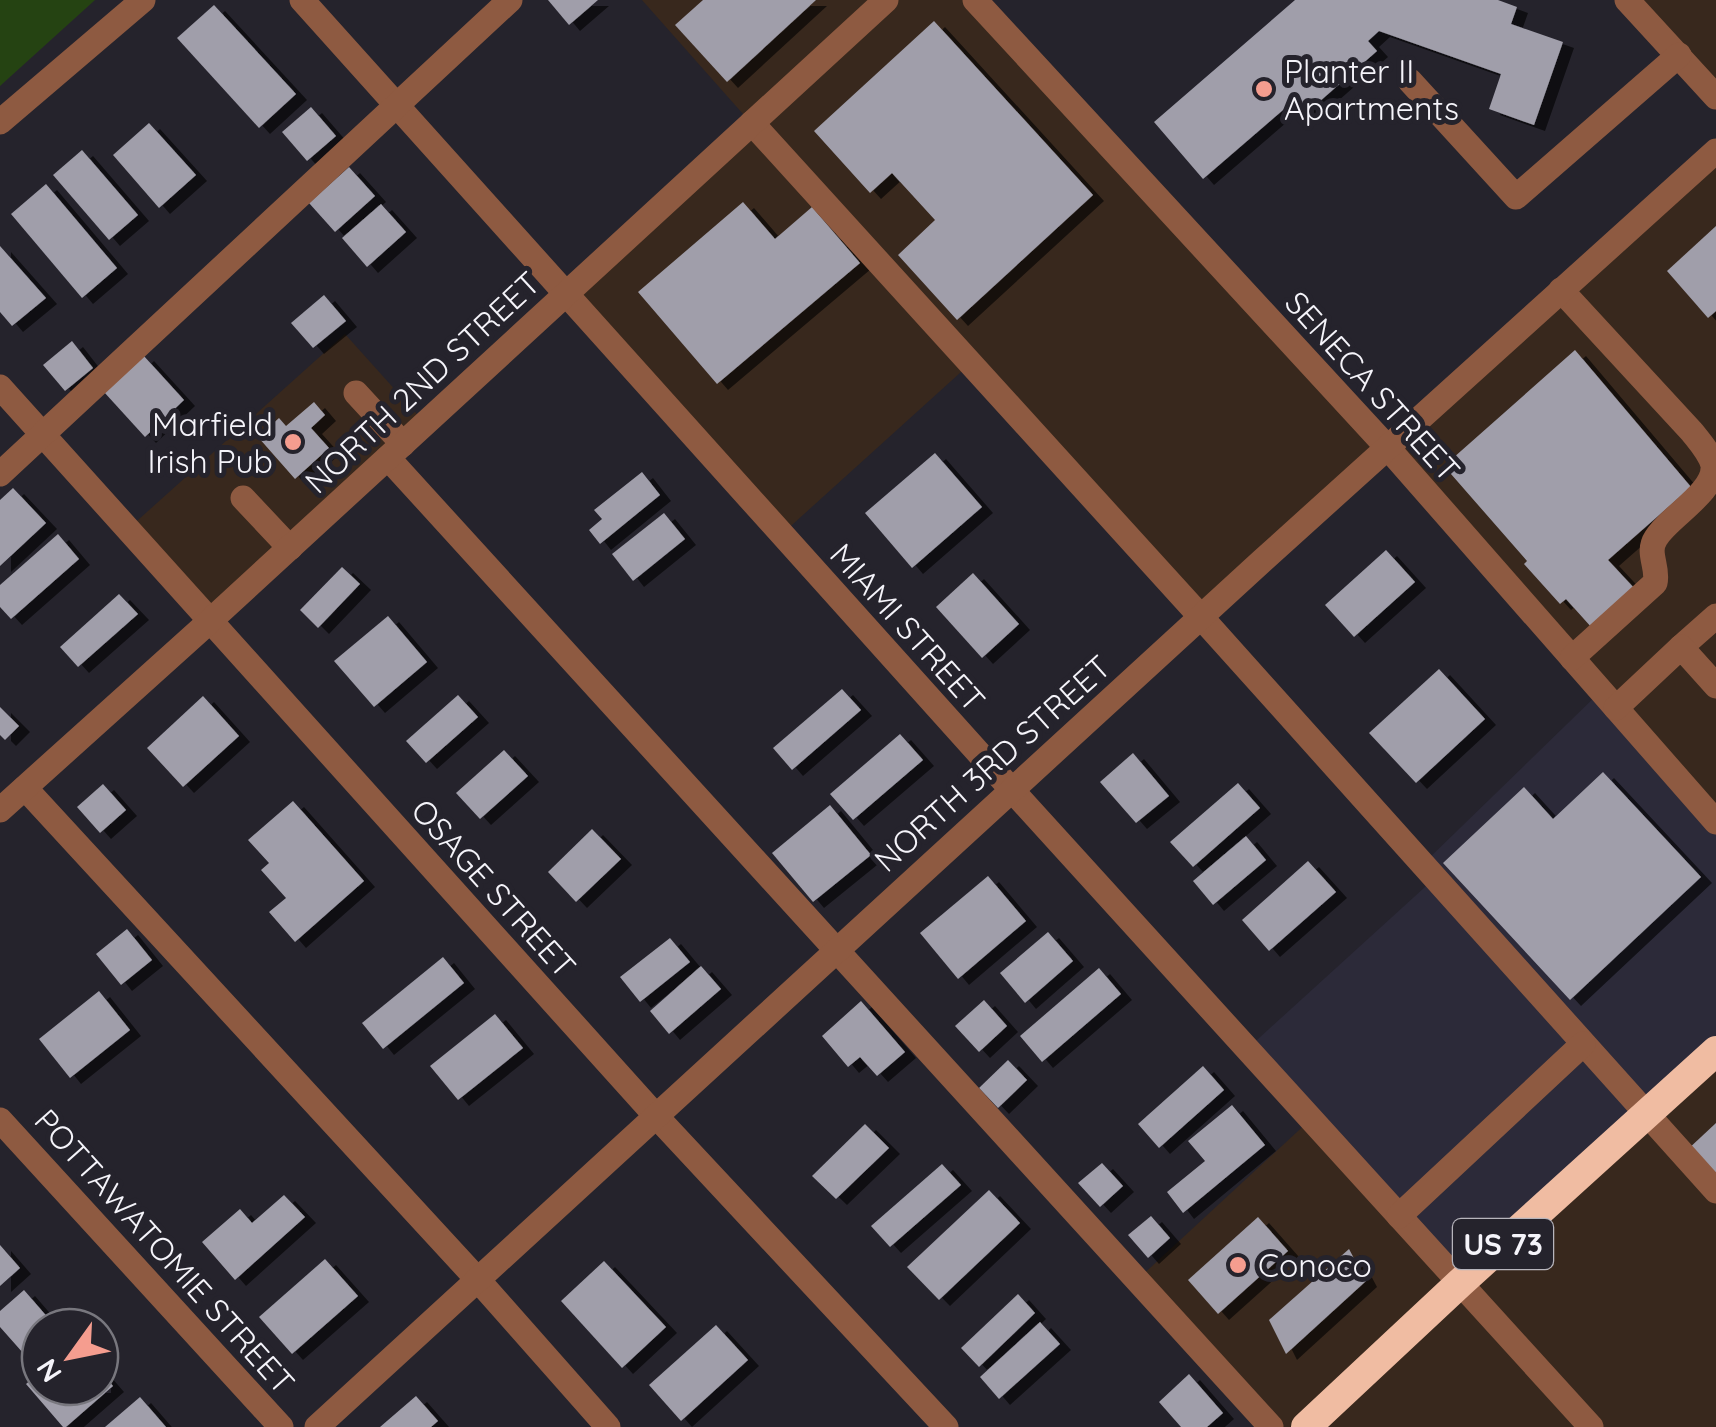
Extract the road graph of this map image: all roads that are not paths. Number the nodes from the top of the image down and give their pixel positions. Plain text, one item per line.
1 (143, 0) edge
2 (302, 0) edge
3 (510, 0) edge
4 (886, 0) edge
5 (975, 0) edge
6 (1628, 0) edge
7 (1679, 56) junction
8 (1410, 81) dead end
9 (1716, 97) edge
10 (397, 106) junction
11 (0, 122) edge
12 (752, 123) junction
13 (1716, 151) edge
14 (1561, 290) junction
15 (566, 294) junction
16 (0, 387) edge
17 (356, 393) dead end
18 (43, 435) junction
19 (1387, 447) junction
20 (395, 451) junction
21 (1715, 466) edge
22 (0, 474) edge
23 (243, 498) dead end
24 (290, 548) junction
25 (1201, 616) junction
26 (1716, 616) edge
27 (210, 621) junction
28 (1682, 647) junction
29 (1572, 658) junction
30 (1716, 686) edge
31 (1616, 708) junction
32 (25, 788) junction
33 (1011, 790) junction
34 (0, 810) edge
35 (1716, 822) edge
36 (836, 950) junction
37 (1584, 1044) junction
38 (1716, 1050) edge
39 (1646, 1114) junction
40 (656, 1115) junction
41 (0, 1120) edge
42 (1716, 1192) edge
43 (1399, 1216) junction
44 (478, 1280) junction
45 (1460, 1283) junction
46 (282, 1427) edge
47 (317, 1427) edge
48 (608, 1427) edge
49 (946, 1427) edge
50 (1271, 1427) edge
51 (1306, 1427) edge
52 (1591, 1427) edge

1 - 11 street
2 - 10 street, MIAMI STREET
3 - 10 street
4 - 12 street, NORTH 2ND STREET
5 - 19 street, SENECA STREET
6 - 7 street
7 - 8 street
7 - 9 street
10 - 15 street, MIAMI STREET
10 - 18 street
12 - 15 street, NORTH 2ND STREET
12 - 25 street
13 - 14 street, NORTH 3RD STREET
14 - 19 street, NORTH 3RD STREET
14 - 21 street
15 - 20 street, NORTH 2ND STREET
15 - 33 street, MIAMI STREET
16 - 18 street, OSAGE STREET
17 - 20 street
18 - 22 street
18 - 27 street, OSAGE STREET
19 - 25 street, NORTH 3RD STREET
19 - 29 street, SENECA STREET
20 - 24 street, NORTH 2ND STREET
20 - 36 street
21 - 29 street
23 - 24 street
24 - 27 street, NORTH 2ND STREET
25 - 33 street, NORTH 3RD STREET
25 - 37 street
26 - 28 street
27 - 32 street, NORTH 2ND STREET
27 - 40 street, OSAGE STREET
28 - 30 street
28 - 31 street
29 - 31 street, SENECA STREET
31 - 35 street, SENECA STREET
32 - 34 street, NORTH 2ND STREET
32 - 44 street
33 - 36 street, NORTH 3RD STREET
33 - 43 street, MIAMI STREET
36 - 40 street, NORTH 3RD STREET
36 - 50 street
37 - 39 street
37 - 43 street
38 - 39 highway, US 73
39 - 42 street
39 - 45 highway, US 73
40 - 44 street, NORTH 3RD STREET
40 - 49 street, OSAGE STREET
41 - 46 street, POTTAWATOMIE STREET
43 - 45 street, MIAMI STREET
44 - 47 street, NORTH 3RD STREET
44 - 48 street
45 - 51 highway, US 73
45 - 52 street, MIAMI STREET

